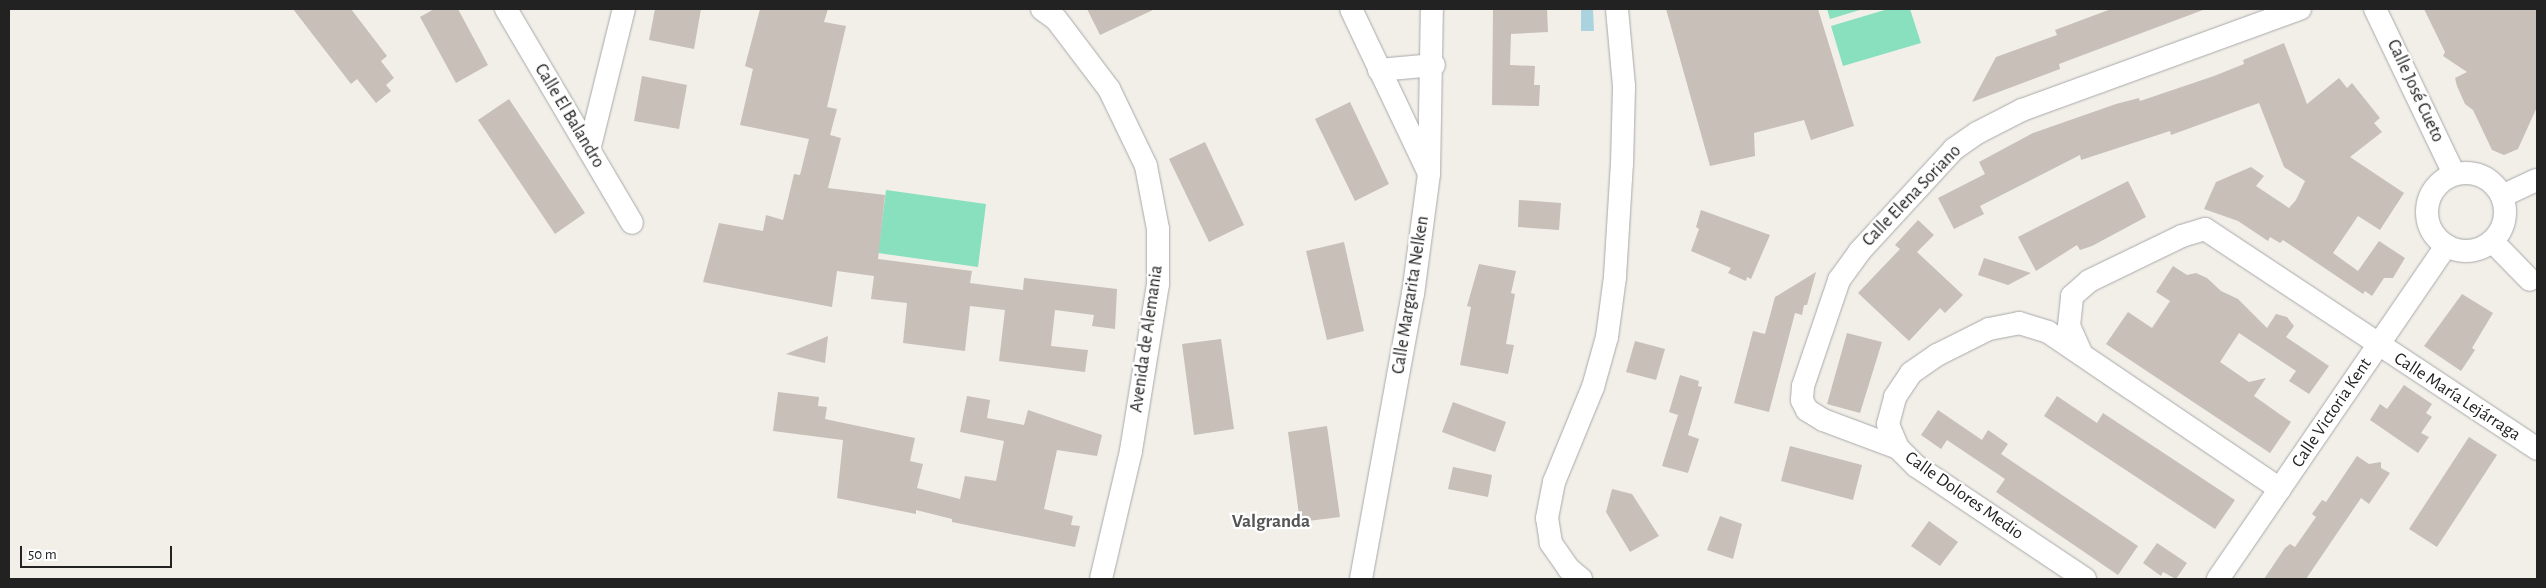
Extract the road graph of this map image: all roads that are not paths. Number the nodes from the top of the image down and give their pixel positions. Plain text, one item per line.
1 (506, 9) edge
2 (624, 9) edge
3 (1042, 9) edge
4 (1351, 9) edge
5 (1432, 9) edge
6 (1617, 9) edge
7 (2300, 9) edge
8 (2376, 9) edge
9 (1434, 65) junction
10 (1379, 70) junction
11 (588, 150) junction
12 (1429, 174) junction
13 (2454, 174) junction
14 (2537, 180) edge
15 (2502, 196) junction
16 (632, 223) dead end
17 (2492, 241) junction
18 (2446, 246) junction
19 (2530, 280) dead end
20 (2378, 345) junction
21 (2082, 355) junction
22 (1898, 448) junction
23 (2537, 450) edge
24 (2280, 489) junction
25 (1101, 579) edge
26 (1361, 579) edge
27 (1581, 579) edge
28 (2085, 579) edge
29 (2218, 579) edge

1 - 11 street, Calle El Balandro
2 - 11 street
3 - 25 street, Avenida de Alemania
4 - 10 street
5 - 9 street, Calle Margarita Nelken
6 - 27 street
7 - 22 street, Calle Elena Soriano
8 - 13 street, Calle José Cueto
9 - 10 street
9 - 12 street, Calle Margarita Nelken
10 - 12 street
11 - 16 street, Calle El Balandro
12 - 26 street, Calle Margarita Nelken
13 - 15 street
13 - 18 street
14 - 15 street
15 - 17 street
17 - 18 street
17 - 19 street
18 - 20 street, Calle Victoria Kent
20 - 21 street
20 - 23 street, Calle María Lejárraga
20 - 24 street, Calle Victoria Kent
21 - 22 street, Calle Dolores Medio
21 - 24 street, Calle Dolores Medio
22 - 28 street, Calle Dolores Medio
24 - 29 street, Calle Victoria Kent

